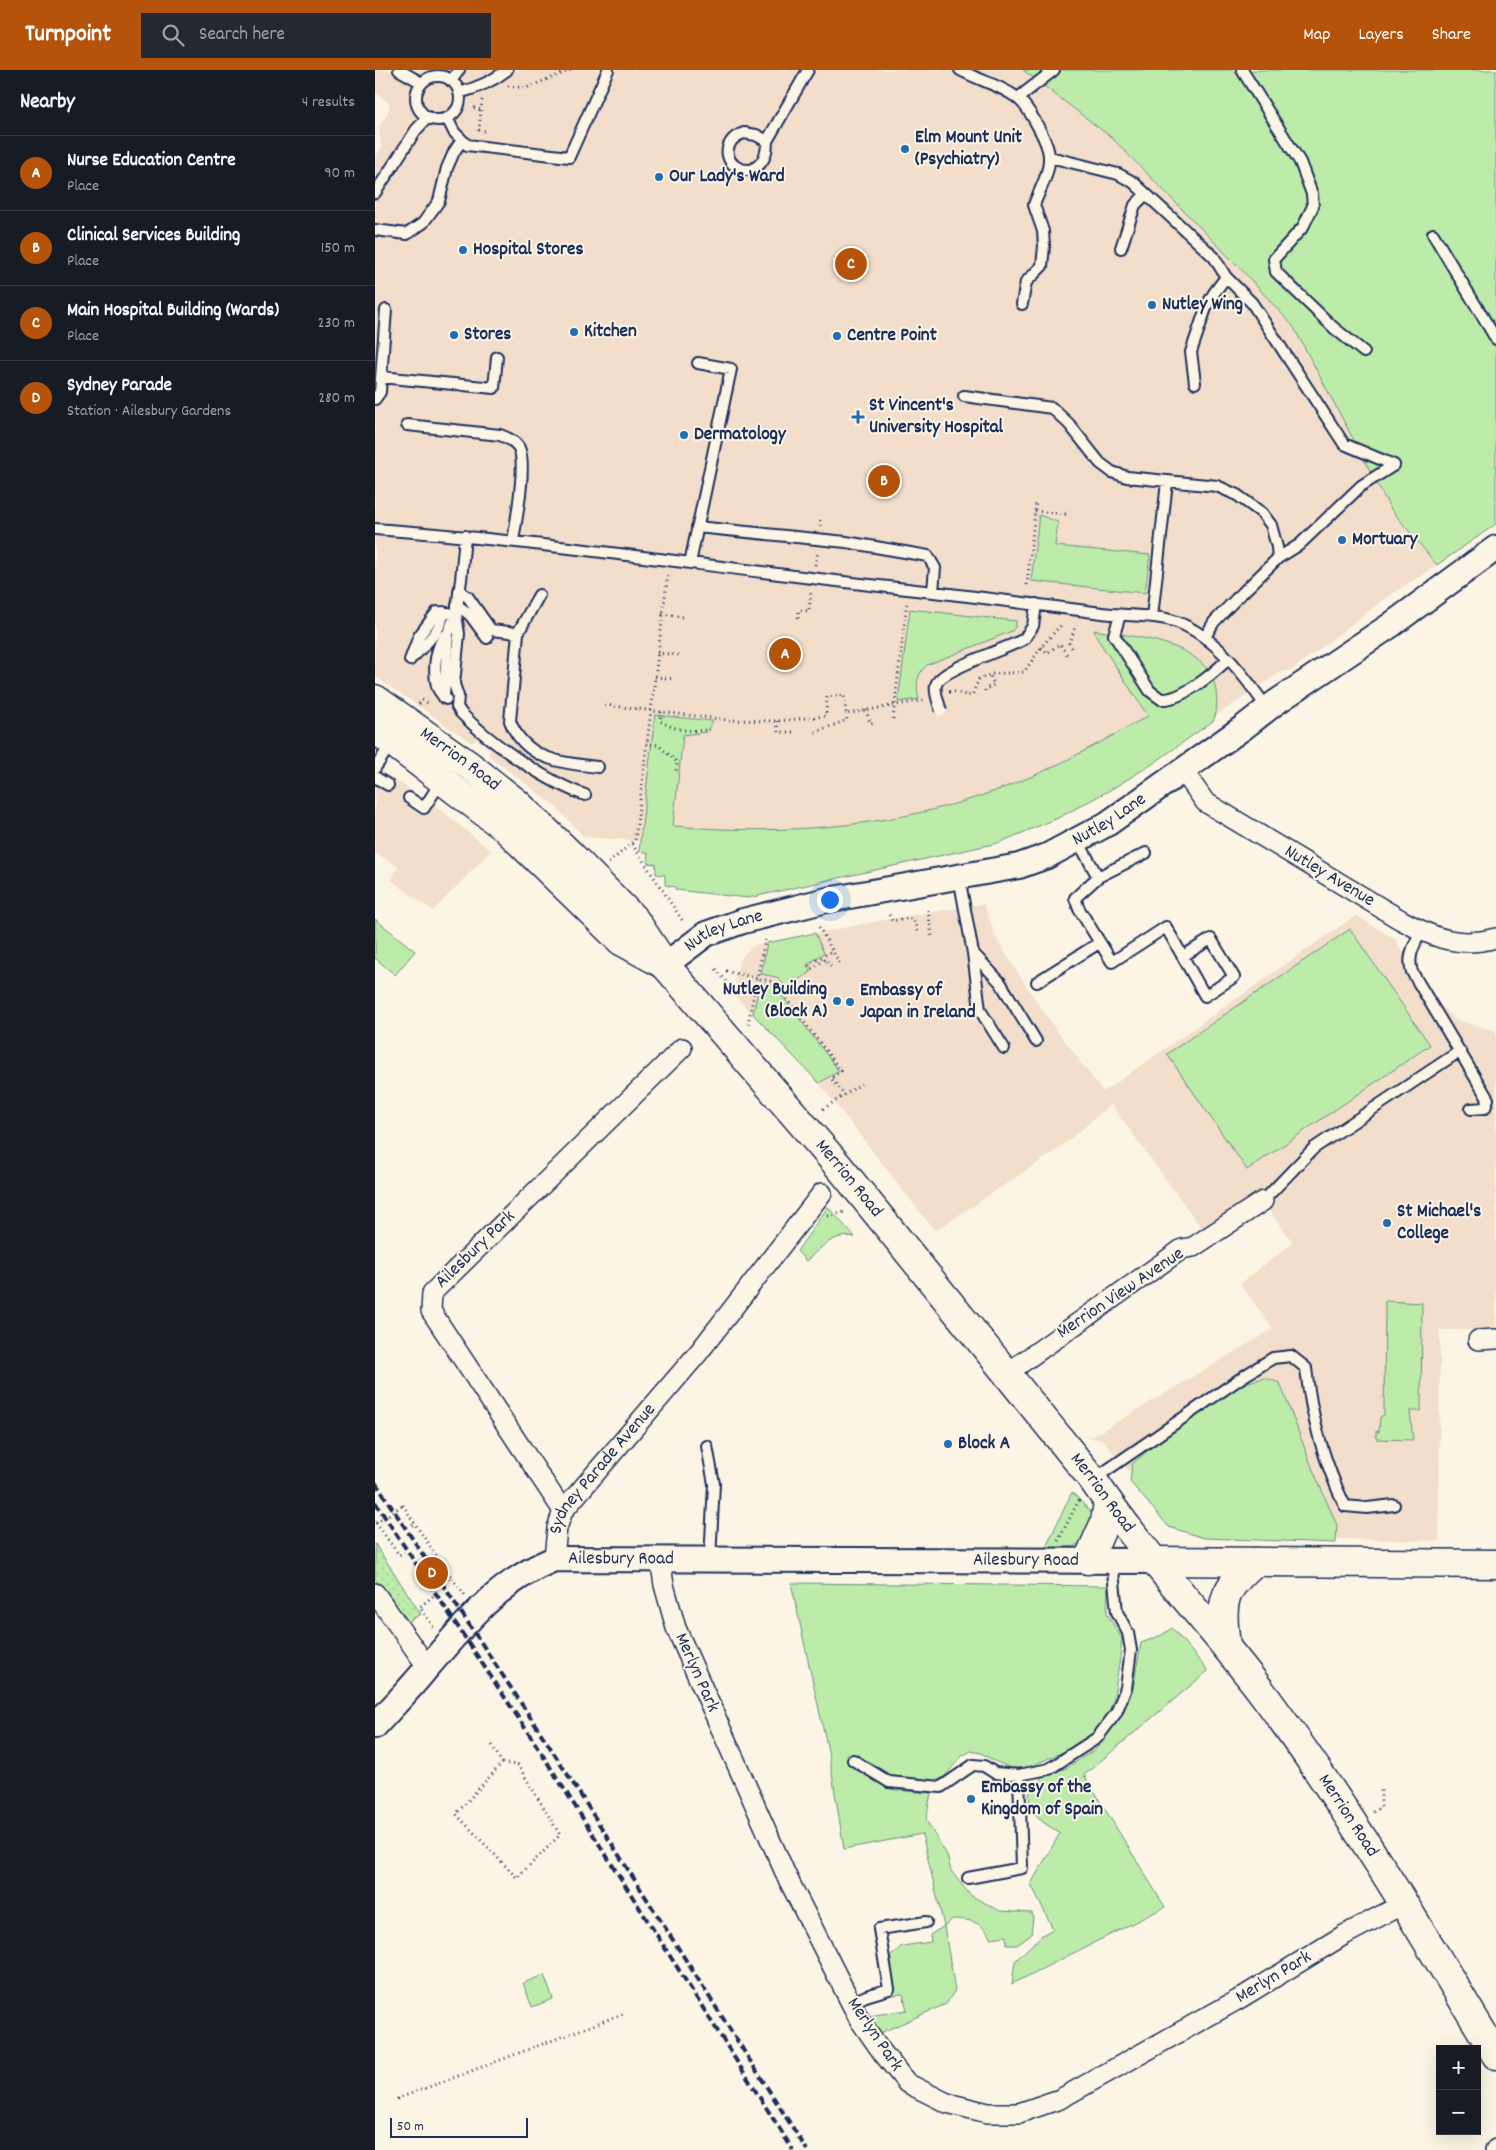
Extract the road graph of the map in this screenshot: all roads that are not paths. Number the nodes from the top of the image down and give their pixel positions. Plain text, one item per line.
1 (399, 70) edge
2 (459, 70) edge
3 (507, 70) edge
4 (608, 70) edge
5 (808, 70) edge
6 (960, 70) edge
7 (1054, 70) edge
8 (1242, 70) edge
9 (451, 81) junction
10 (422, 83) junction
11 (459, 93) junction
12 (1018, 98) junction
13 (428, 117) junction
14 (447, 118) junction
15 (462, 140) junction
16 (767, 141) dead end
17 (1049, 157) junction
18 (375, 193) edge
19 (1146, 194) junction
20 (375, 230) edge
21 (1433, 234) dead end
22 (1121, 248) dead end
23 (1226, 277) junction
24 (1022, 304) dead end
25 (387, 310) dead end
26 (1496, 339) edge
27 (1364, 352) dead end
28 (497, 357) dead end
29 (698, 363) dead end
30 (381, 377) junction
31 (1195, 383) dead end
32 (964, 396) dead end
33 (375, 399) edge
34 (407, 425) dead end
35 (1167, 482) junction
36 (697, 527) junction
37 (375, 529) edge
38 (465, 536) junction
39 (513, 541) junction
40 (1496, 548) edge
41 (1278, 558) junction
42 (689, 563) junction
43 (459, 591) junction
44 (933, 591) junction
45 (539, 595) dead end
46 (1036, 604) junction
47 (456, 610) junction
48 (443, 612) dead end
49 (1120, 616) junction
50 (1152, 617) junction
51 (518, 633) junction
52 (1205, 637) junction
53 (487, 638) dead end
54 (1228, 659) junction
55 (375, 699) edge
56 (457, 707) junction
57 (1267, 708) junction
58 (941, 711) dead end
59 (384, 735) edge
60 (598, 767) dead end
61 (375, 768) edge
62 (1183, 769) junction
63 (375, 777) edge
64 (442, 780) junction
65 (388, 785) dead end
66 (585, 795) dead end
67 (409, 798) dead end
68 (540, 824) junction
69 (1078, 841) junction
70 (521, 843) junction
71 (1146, 853) dead end
72 (959, 877) junction
73 (1098, 877) junction
74 (1421, 931) junction
75 (1496, 938) edge
76 (1099, 943) junction
77 (973, 953) junction
78 (1183, 956) junction
79 (665, 965) junction
80 (1037, 982) dead end
81 (1036, 1041) dead end
82 (682, 1048) dead end
83 (1004, 1048) dead end
84 (1460, 1052) junction
85 (1471, 1109) dead end
86 (822, 1193) dead end
87 (1263, 1202) joint
88 (1005, 1374) junction
89 (707, 1446) dead end
90 (1094, 1493) junction
91 (1394, 1506) dead end
92 (563, 1511) junction
93 (554, 1558) junction
94 (661, 1558) junction
95 (710, 1558) junction
96 (1100, 1560) junction
97 (1155, 1561) junction
98 (1255, 1562) junction
99 (1496, 1564) edge
100 (375, 1593) edge
101 (1226, 1644) junction
102 (428, 1668) junction
103 (375, 1726) edge
104 (853, 1760) dead end
105 (1019, 1775) junction
106 (968, 1878) dead end
107 (1405, 1903) junction
108 (926, 1922) dead end
109 (851, 2003) junction
110 (1496, 2055) edge

1 - 10 lane
2 - 9 lane
3 - 11 lane
4 - 15 lane
5 - 16 lane
6 - 12 lane
7 - 12 lane
8 - 27 lane
9 - 10 lane
9 - 11 lane
10 - 13 lane
11 - 14 lane
12 - 17 lane
13 - 14 lane
13 - 18 lane
14 - 15 lane
15 - 20 lane
17 - 19 lane
17 - 24 lane
19 - 22 lane
19 - 23 lane
21 - 26 lane
23 - 31 lane
23 - 41 lane
25 - 30 lane
28 - 30 lane
29 - 36 lane
30 - 33 lane
32 - 35 lane
34 - 39 lane
35 - 41 lane
35 - 50 lane
36 - 42 lane
36 - 44 lane
37 - 38 lane
38 - 39 lane
38 - 43 lane
39 - 42 lane
40 - 57 street, Nutley Lane
41 - 52 lane
42 - 44 lane
43 - 47 lane
43 - 51 lane
44 - 46 lane
45 - 51 lane
46 - 49 lane
46 - 58 lane, bridge
47 - 48 lane
47 - 53 lane
47 - 56 lane
47 - 56 lane
49 - 50 lane
49 - 54 lane
50 - 52 lane
51 - 60 lane
52 - 54 lane
54 - 57 lane
55 - 68 main road, Merrion Road
56 - 66 lane
57 - 62 street, Nutley Lane
59 - 61 lane
59 - 64 main road, Merrion Road
62 - 69 street, Nutley Lane
62 - 74 street, Nutley Avenue
63 - 65 lane
64 - 67 lane
64 - 70 main road, Merrion Road
68 - 70 main road
68 - 79 main road, Merrion Road
69 - 72 street, Nutley Lane
69 - 73 lane
70 - 79 main road, Merrion Road
71 - 73 lane
72 - 77 lane
72 - 79 street, Nutley Lane
73 - 76 lane
74 - 75 street, Nutley Avenue
74 - 84 lane
76 - 78 lane
76 - 80 lane
77 - 81 lane
77 - 83 lane
78 - 78 lane
79 - 88 main road, Merrion Road
82 - 92 street, Ailesbury Park
84 - 85 lane
84 - 87 lane
86 - 92 street, Sydney Parade Avenue
87 - 88 street, Merrion View Avenue
88 - 90 main road, Merrion Road
89 - 95 lane
90 - 91 lane
90 - 96 main road
90 - 97 main road, Merrion Road
92 - 93 street, Sydney Parade Avenue
93 - 94 street, Ailesbury Road
93 - 102 street, Sydney Parade Avenue
94 - 95 street, Ailesbury Road
94 - 109 street, Merlyn Park
95 - 96 street, Ailesbury Road
96 - 97 street, Ailesbury Road
96 - 105 lane
97 - 98 main road, Ailesbury Road
97 - 101 main road, Merrion Road
98 - 99 main road, Ailesbury Road
98 - 101 main road
100 - 102 street
101 - 107 main road, Merrion Road
102 - 103 street, Sydney Parade Avenue
104 - 105 lane
105 - 106 lane
107 - 109 street, Merlyn Park
107 - 110 main road, Merrion Road
108 - 109 lane

